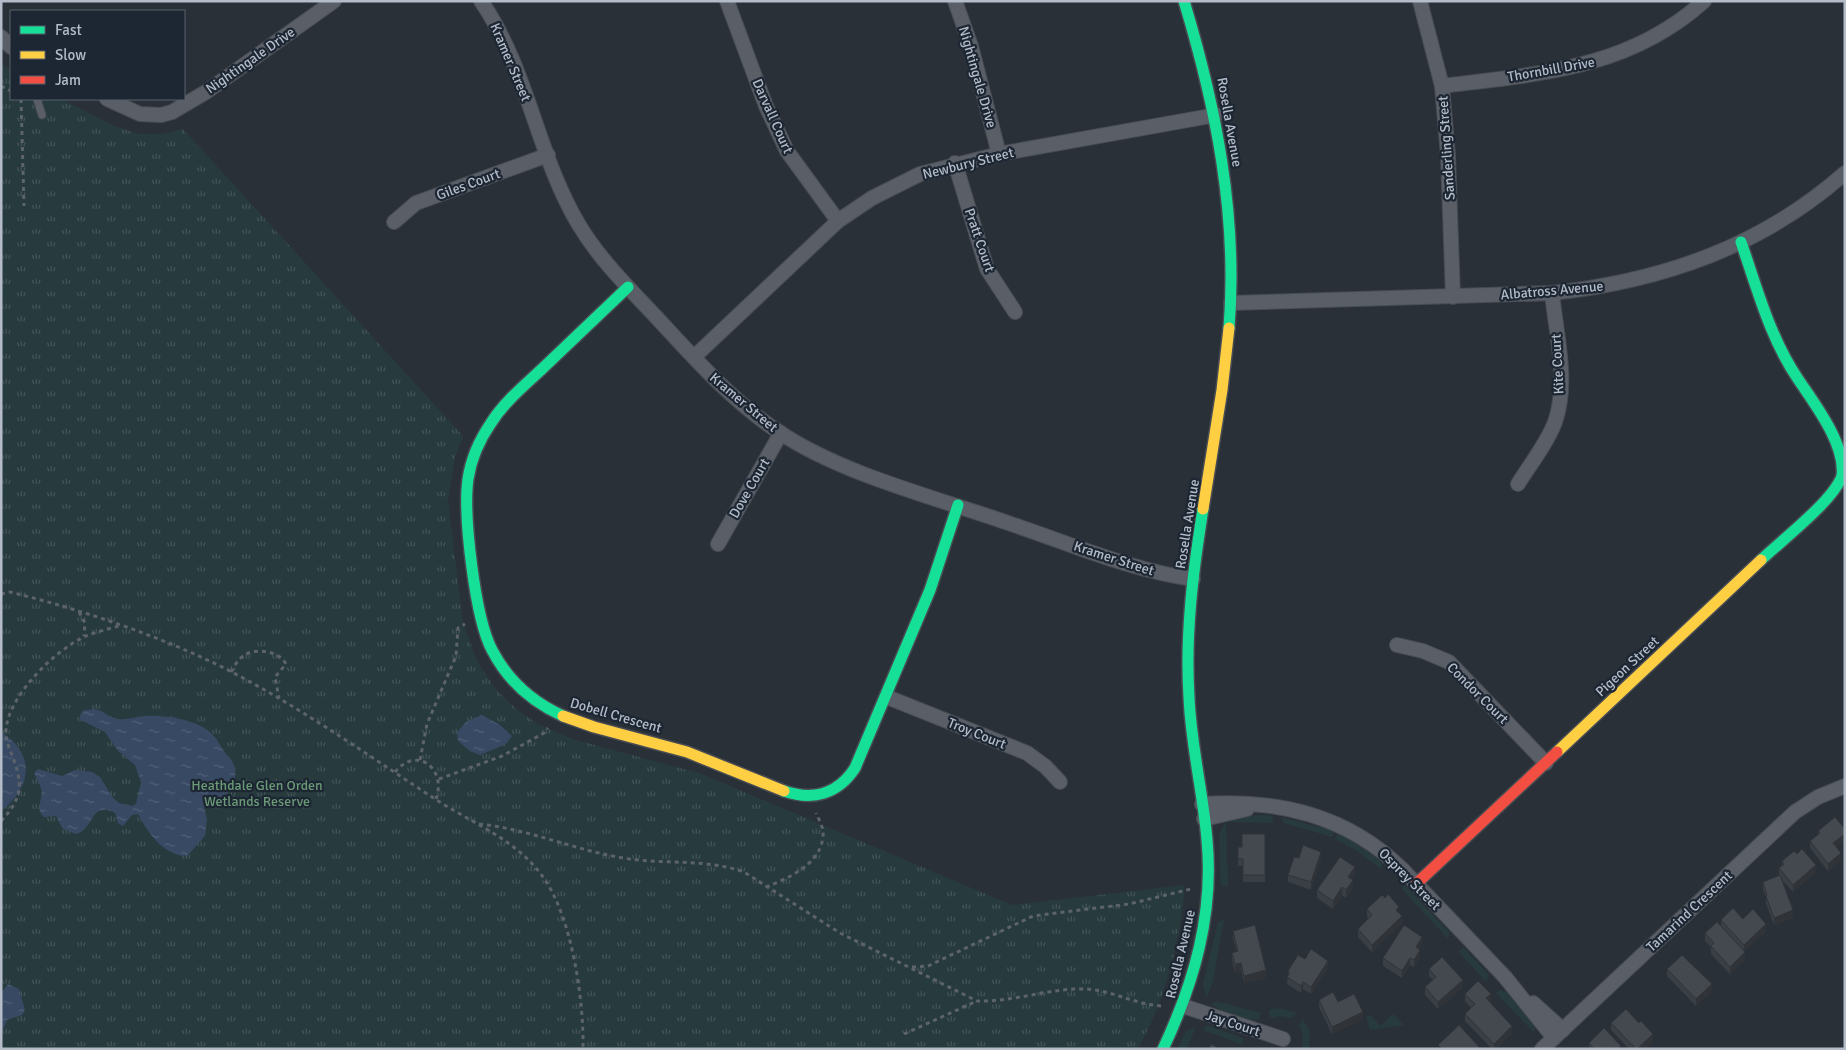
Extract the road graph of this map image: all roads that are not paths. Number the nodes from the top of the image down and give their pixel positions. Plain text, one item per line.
1 (334, 1) edge
2 (481, 1) edge
3 (727, 1) edge
4 (955, 1) edge
5 (1184, 1) edge
6 (1420, 1) edge
7 (1704, 1) edge
8 (1, 37) edge
9 (10, 46) edge
10 (1442, 86) junction
11 (37, 100) edge
12 (109, 100) edge
13 (42, 115) dead end
14 (1216, 115) junction
15 (548, 154) junction
16 (999, 154) junction
17 (955, 163) junction
18 (1845, 173) edge
19 (838, 221) junction
20 (394, 222) dead end
21 (1741, 242) junction
22 (628, 287) junction
23 (1552, 293) junction
24 (1453, 297) junction
25 (1231, 303) junction
26 (1015, 312) dead end
27 (694, 358) junction
28 (781, 433) junction
29 (1518, 484) dead end
30 (958, 505) junction
31 (718, 544) dead end
32 (1193, 579) junction
33 (1397, 645) dead end
34 (887, 697) junction
35 (1546, 763) junction
36 (1060, 782) dead end
37 (1845, 786) edge
38 (1202, 804) junction
39 (1265, 806) junction
40 (1204, 819) junction
41 (1416, 884) junction
42 (1183, 1006) junction
43 (1558, 1034) junction
44 (1283, 1039) dead end
45 (1163, 1049) edge
46 (1542, 1049) edge

1 - 12 street, Nightingale Drive
2 - 15 street, Kramer Street
3 - 19 street, Darvall Court
4 - 16 street, Nightingale Drive
5 - 14 street, Rosella Avenue
6 - 10 street, Sanderling Street
7 - 10 street, Thornbill Drive
8 - 9 street
10 - 24 street, Sanderling Street
11 - 13 lane
14 - 16 street, Newbury Street
14 - 25 street, Rosella Avenue
15 - 20 street, Giles Court
15 - 22 street, Kramer Street
16 - 17 street, Newbury Street
17 - 19 street, Newbury Street
17 - 26 street, Pratt Court
18 - 21 street, Albatross Avenue
19 - 27 street, Newbury Street
21 - 23 street, Albatross Avenue
21 - 35 street, Pigeon Street
22 - 27 street, Kramer Street
22 - 34 street, Dobell Crescent
23 - 24 street, Albatross Avenue
23 - 29 street, Kite Court
24 - 25 street, Albatross Avenue
25 - 32 street, Rosella Avenue
27 - 28 street, Kramer Street
28 - 30 street, Kramer Street
28 - 31 street, Dove Court
30 - 32 street, Kramer Street
30 - 34 street, Dobell Crescent
32 - 38 street, Rosella Avenue
33 - 35 street, Condor Court
34 - 36 street, Troy Court
35 - 41 street, Pigeon Street
37 - 43 street, Tamarind Crescent
38 - 39 street, Osprey Street
38 - 40 street, Rosella Avenue
39 - 40 street, Osprey Street
39 - 41 street, Osprey Street
40 - 42 street, Rosella Avenue
41 - 43 street, Osprey Street
42 - 44 street, Jay Court
42 - 45 street, Rosella Avenue
43 - 46 street, Tamarind Crescent

